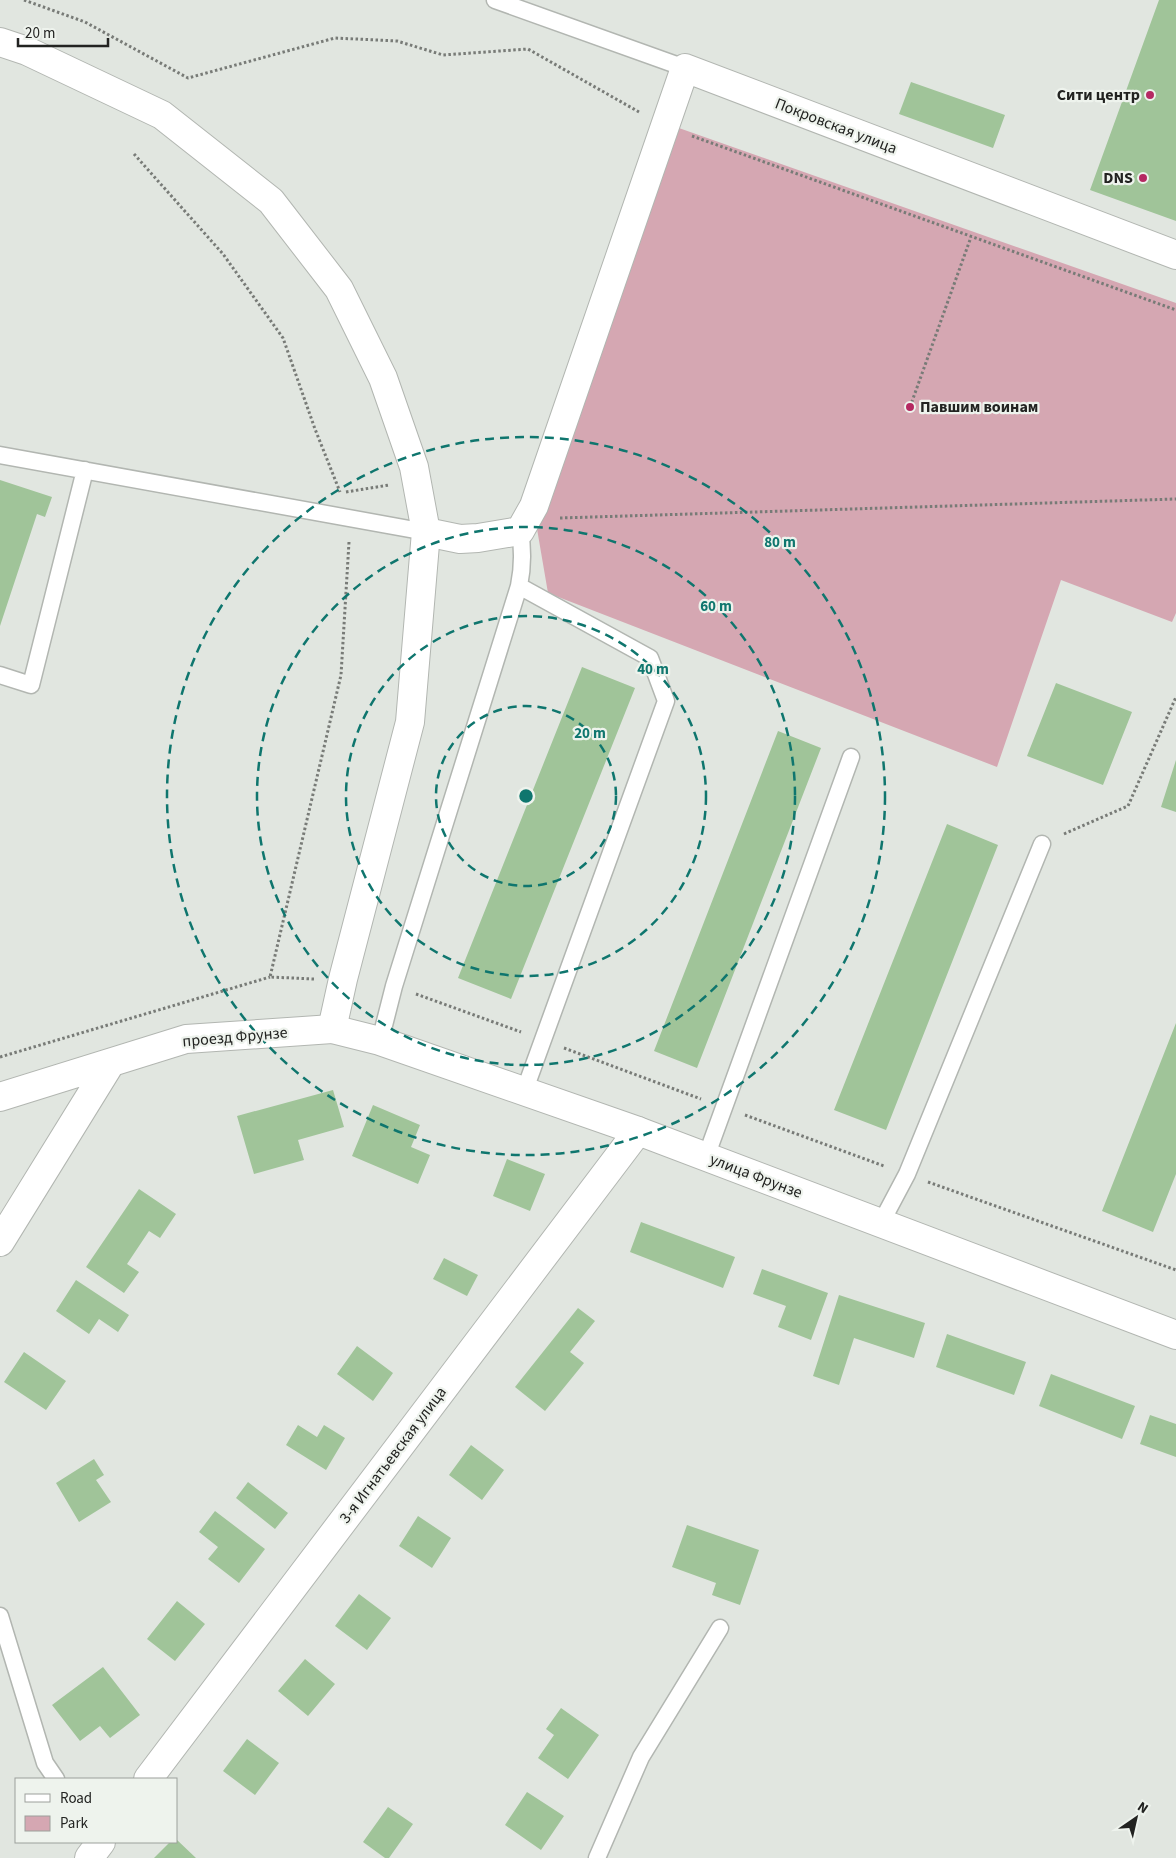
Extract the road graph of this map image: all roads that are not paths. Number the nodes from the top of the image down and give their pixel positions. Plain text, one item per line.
1 (495, 0) edge
2 (525, 5) edge
3 (0, 42) edge
4 (685, 68) junction
5 (1176, 255) edge
6 (0, 454) edge
7 (85, 470) junction
8 (520, 531) junction
9 (426, 532) junction
10 (519, 586) junction
11 (0, 675) edge
12 (851, 757) dead end
13 (1042, 844) road end
14 (332, 1029) junction
15 (380, 1042) junction
16 (110, 1064) junction
17 (524, 1092) junction
18 (0, 1097) edge
19 (638, 1131) junction
20 (706, 1157) junction
21 (881, 1223) junction
22 (0, 1242) edge
23 (1176, 1335) edge
24 (0, 1616) edge
25 (720, 1628) dead end
26 (55, 1778) edge
27 (149, 1778) edge
28 (597, 1858) edge

1 - 2 lane, Покровская улица
2 - 4 lane, Покровская улица
3 - 9 street
4 - 5 street, Покровская улица
4 - 8 street
6 - 7 lane
7 - 9 lane
7 - 11 lane
8 - 9 street
8 - 10 lane
9 - 14 street
10 - 15 lane
10 - 17 lane
12 - 20 lane
13 - 21 lane
14 - 15 street, улица Фрунзе
14 - 16 street, проезд Фрунзе
15 - 17 street, улица Фрунзе
16 - 18 street, проезд Фрунзе
16 - 22 street
17 - 19 street, улица Фрунзе
19 - 20 street, улица Фрунзе
19 - 27 street, 3-я Игнатьевская улица
20 - 21 street, улица Фрунзе
21 - 23 street, улица Фрунзе
24 - 26 lane
25 - 28 lane

